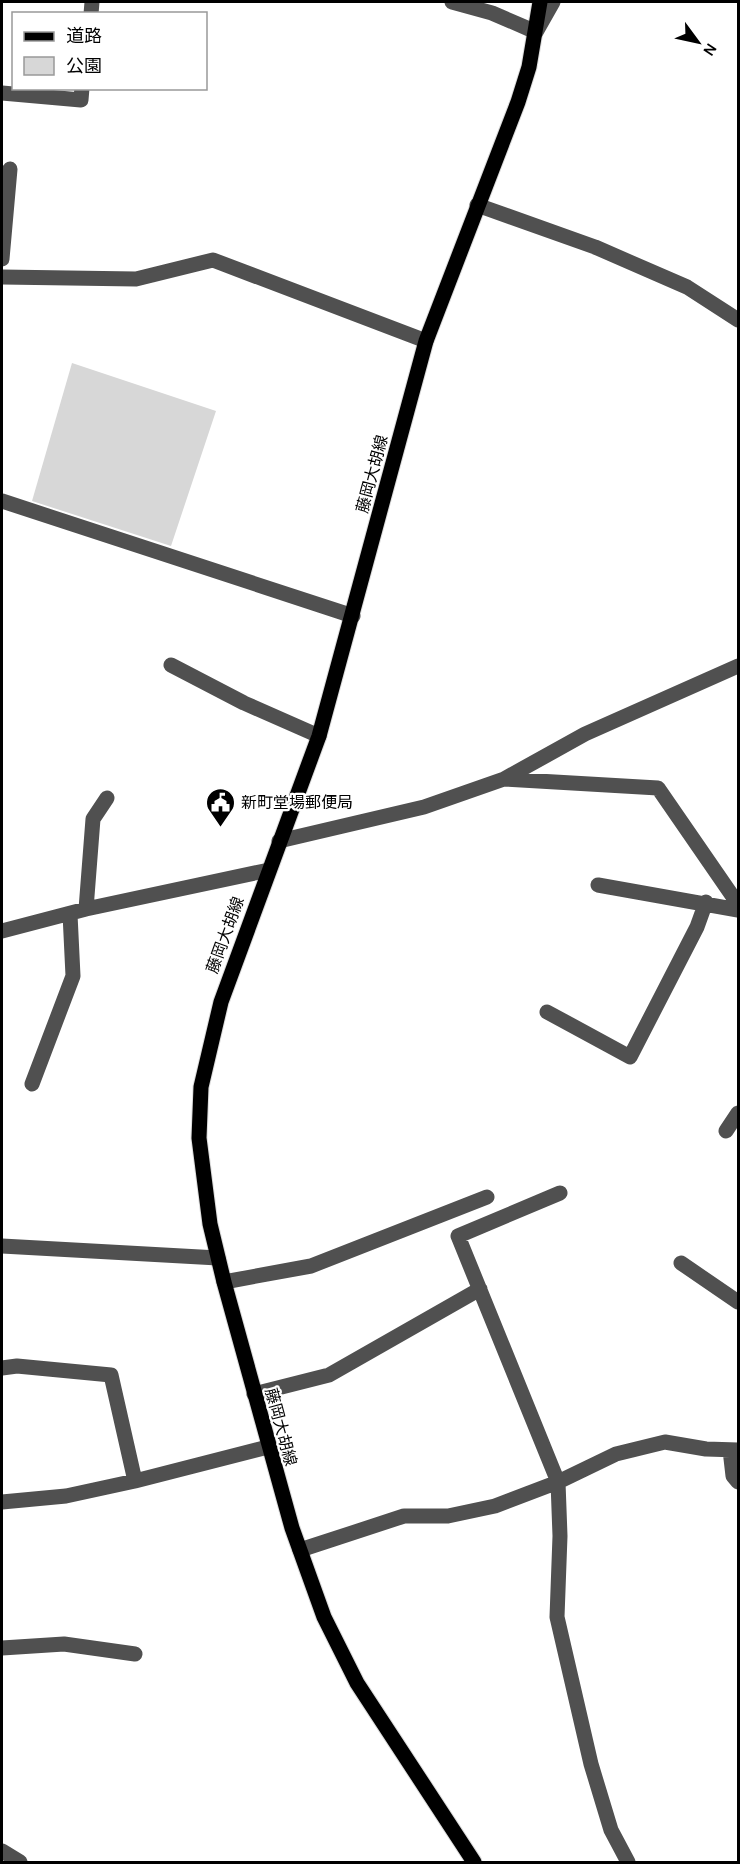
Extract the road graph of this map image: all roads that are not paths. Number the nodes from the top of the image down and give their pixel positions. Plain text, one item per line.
1 (452, 2) edge
2 (540, 2) edge
3 (553, 2) edge
4 (536, 32) junction
5 (82, 90) edge
6 (2, 93) edge
7 (10, 169) dead end
8 (477, 205) junction
9 (2, 259) edge
10 (2, 277) edge
11 (738, 320) edge
12 (426, 341) junction
13 (2, 501) edge
14 (353, 616) junction
15 (171, 665) dead end
16 (738, 666) edge
17 (319, 736) junction
18 (504, 779) junction
19 (107, 798) dead end
20 (279, 841) junction
21 (269, 870) junction
22 (598, 885) dead end
23 (706, 902) junction
24 (738, 904) edge
25 (86, 909) junction
26 (738, 910) edge
27 (70, 914) junction
28 (2, 931) edge
29 (547, 1012) dead end
30 (32, 1084) dead end
31 (738, 1113) edge
32 (726, 1131) dead end
33 (560, 1193) dead end
34 (488, 1197) dead end
35 (2, 1246) edge
36 (218, 1258) junction
37 (681, 1263) dead end
38 (224, 1282) junction
39 (480, 1290) junction
40 (738, 1302) edge
41 (2, 1368) edge
42 (254, 1394) junction
43 (268, 1447) junction
44 (734, 1450) edge
45 (135, 1481) junction
46 (558, 1482) junction
47 (738, 1482) edge
48 (2, 1502) edge
49 (300, 1550) junction
50 (2, 1648) edge
51 (135, 1654) dead end
52 (2, 1851) edge
53 (20, 1863) edge
54 (474, 1863) edge
55 (628, 1863) edge

1 - 4 street
2 - 4 main road, 藤岡大胡線
3 - 4 street
4 - 8 main road, 藤岡大胡線
5 - 6 street
7 - 9 street
8 - 11 street
8 - 12 main road, 藤岡大胡線
10 - 12 street
12 - 14 main road, 藤岡大胡線
13 - 14 street
14 - 17 main road, 藤岡大胡線
15 - 17 street
16 - 18 street
17 - 20 main road, 藤岡大胡線
18 - 20 street
18 - 24 street
19 - 25 street
20 - 21 main road, 藤岡大胡線
21 - 25 street
21 - 36 main road, 藤岡大胡線
22 - 23 street
23 - 26 street
23 - 29 street
25 - 27 street
27 - 28 street
27 - 30 street
31 - 32 street
33 - 39 street
34 - 38 street
35 - 36 street
36 - 38 main road, 藤岡大胡線
37 - 40 street
38 - 42 main road, 藤岡大胡線
39 - 42 street
39 - 46 street
41 - 45 street
42 - 43 main road, 藤岡大胡線
43 - 45 street
43 - 49 main road, 藤岡大胡線
44 - 46 street
44 - 47 street
45 - 48 street
46 - 49 street
46 - 55 street
49 - 54 main road, 藤岡大胡線
50 - 51 street
52 - 53 street

